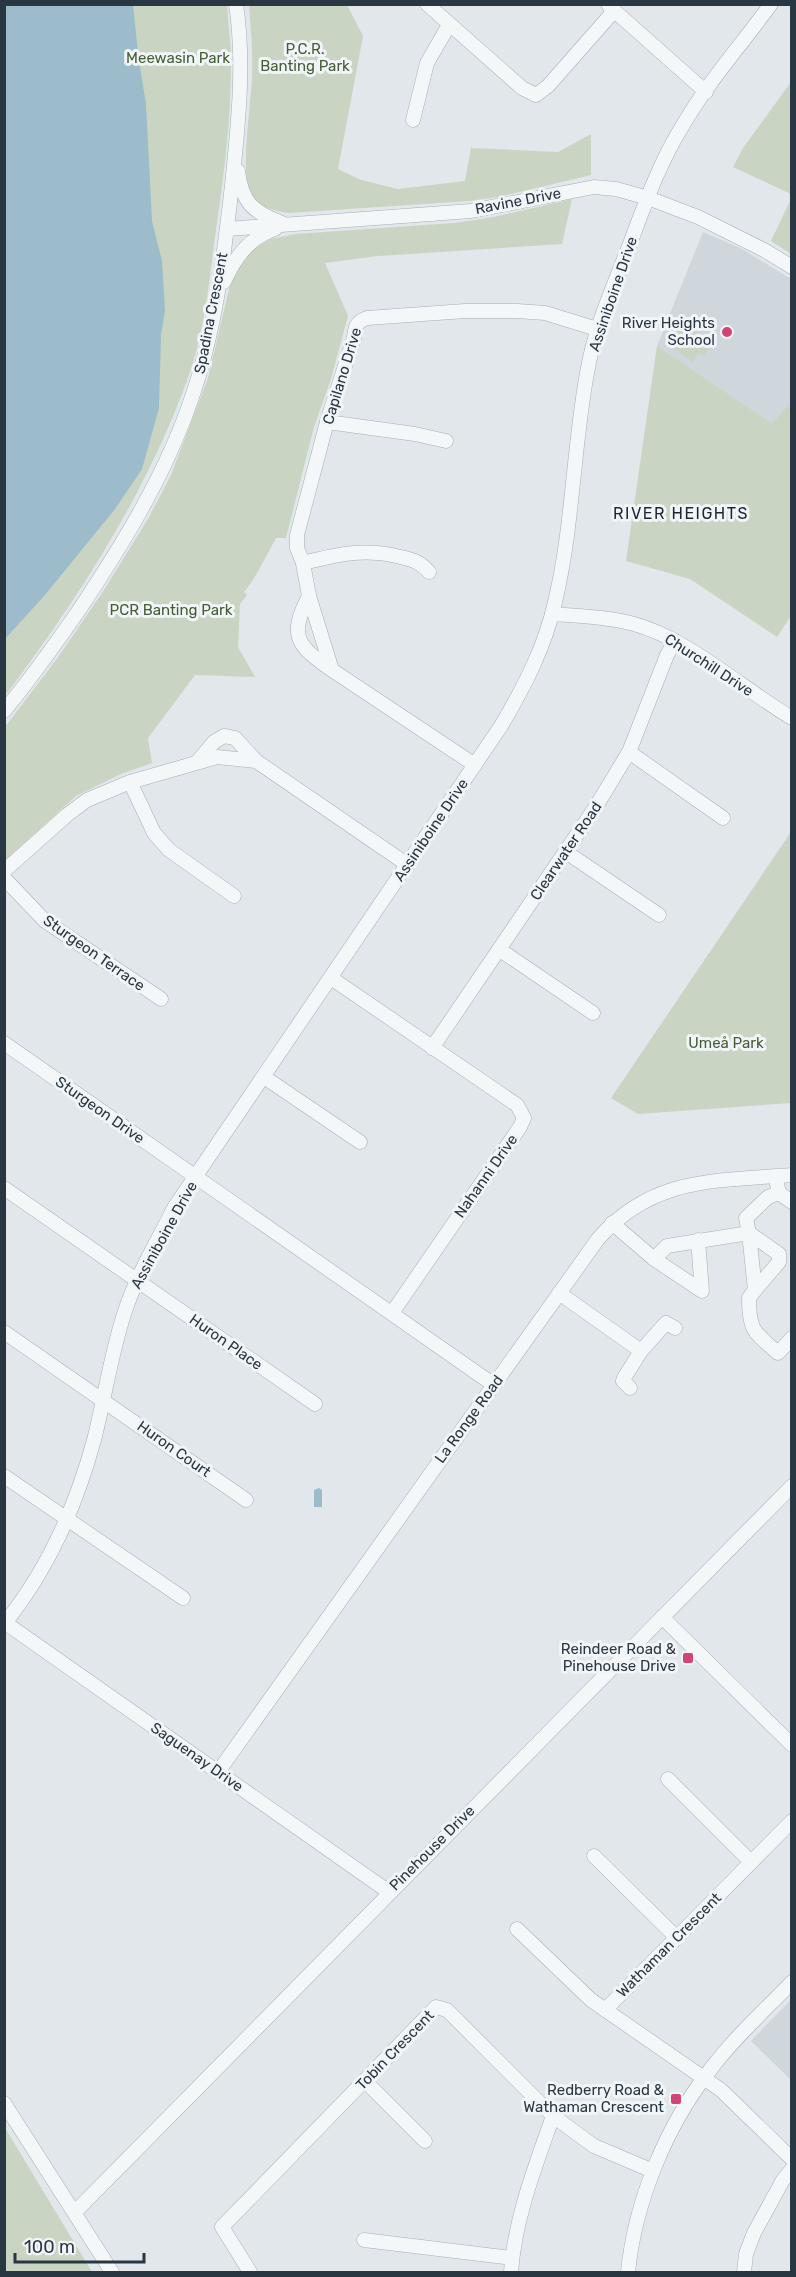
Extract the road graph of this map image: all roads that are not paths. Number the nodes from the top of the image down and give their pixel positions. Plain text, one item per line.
1 (236, 4) edge
2 (427, 4) edge
3 (771, 4) edge
4 (611, 8) edge
5 (449, 25) junction
6 (706, 92) junction
7 (413, 120) dead end
8 (236, 148) junction
9 (648, 198) junction
10 (287, 225) junction
11 (227, 229) junction
12 (792, 267) edge
13 (218, 294) junction
14 (597, 329) junction
15 (327, 422) junction
16 (446, 441) dead end
17 (303, 563) junction
18 (429, 572) dead end
19 (309, 596) junction
20 (552, 614) junction
21 (675, 641) junction
22 (332, 670) junction
23 (4, 711) edge
24 (792, 718) edge
25 (629, 752) junction
26 (198, 762) junction
27 (256, 762) junction
28 (475, 765) junction
29 (130, 782) junction
30 (723, 818) dead end
31 (566, 852) junction
32 (408, 865) junction
33 (4, 871) edge
34 (4, 878) edge
35 (234, 896) dead end
36 (659, 915) dead end
37 (500, 950) junction
38 (331, 978) junction
39 (161, 999) dead end
40 (593, 1013) dead end
41 (4, 1043) edge
42 (432, 1048) junction
43 (264, 1077) junction
44 (360, 1142) dead end
45 (792, 1175) edge
46 (195, 1176) junction
47 (776, 1176) junction
48 (4, 1188) edge
49 (779, 1193) junction
50 (792, 1202) edge
51 (612, 1223) junction
52 (749, 1233) junction
53 (698, 1240) junction
54 (654, 1259) junction
55 (137, 1280) junction
56 (755, 1290) junction
57 (559, 1293) junction
58 (392, 1313) junction
59 (675, 1328) dead end
60 (4, 1332) edge
61 (792, 1338) edge
62 (641, 1351) junction
63 (494, 1385) junction
64 (630, 1388) dead end
65 (103, 1399) junction
66 (315, 1404) dead end
67 (4, 1476) edge
68 (792, 1486) edge
69 (246, 1500) dead end
70 (67, 1518) junction
71 (183, 1598) dead end
72 (662, 1617) junction
73 (5, 1623) edge
74 (792, 1745) edge
75 (218, 1772) junction
76 (668, 1779) dead end
77 (792, 1821) edge
78 (594, 1856) dead end
79 (751, 1862) junction
80 (389, 1892) junction
81 (517, 1929) dead end
82 (676, 1937) junction
83 (792, 1982) edge
84 (606, 2010) junction
85 (704, 2078) junction
86 (365, 2081) junction
87 (4, 2103) edge
88 (554, 2116) junction
89 (425, 2141) dead end
90 (792, 2159) edge
91 (792, 2169) edge
92 (653, 2171) junction
93 (75, 2212) junction
94 (364, 2240) dead end
95 (512, 2258) junction
96 (112, 2272) edge
97 (250, 2272) edge
98 (511, 2272) edge
99 (628, 2272) edge
100 (744, 2272) edge

1 - 8 street, Spadina Crescent
2 - 5 street
3 - 6 street, Assiniboine Drive
4 - 5 street
4 - 6 street
5 - 7 street
6 - 9 street, Assiniboine Drive
8 - 10 street
8 - 11 street, Spadina Crescent
9 - 10 street, Ravine Drive
9 - 12 street, Ravine Drive
9 - 14 street, Assiniboine Drive
10 - 11 street, Ravine Drive
10 - 13 street
11 - 13 street, Spadina Crescent
13 - 23 street, Spadina Crescent
14 - 15 street, Capilano Drive
14 - 20 street, Assiniboine Drive
15 - 16 street
15 - 17 street, Capilano Drive
17 - 18 street
17 - 19 street, Capilano Drive
19 - 22 street, Capilano Drive
19 - 22 street
20 - 21 street, Churchill Drive
20 - 28 street, Assiniboine Drive
21 - 24 street, Churchill Drive
21 - 25 street, Clearwater Road
22 - 28 street
25 - 30 street
25 - 31 street, Clearwater Road
26 - 27 street
26 - 27 street
26 - 29 street
27 - 32 street
28 - 32 street, Assiniboine Drive
29 - 33 street
29 - 35 street
31 - 36 street
31 - 37 street, Clearwater Road
32 - 38 street, Assiniboine Drive
34 - 39 street, Sturgeon Terrace
37 - 40 street
37 - 42 street, Clearwater Road
38 - 42 street, Nahanni Drive
38 - 43 street, Assiniboine Drive
41 - 46 street, Sturgeon Drive
42 - 58 street, Nahanni Drive
43 - 44 street
43 - 46 street, Assiniboine Drive
45 - 47 street, La Ronge Road
46 - 55 street, Assiniboine Drive
46 - 58 street
47 - 49 street
47 - 51 street, La Ronge Road
48 - 55 street, Huron Place
49 - 50 street
49 - 52 street
51 - 54 street
51 - 57 street, La Ronge Road
52 - 53 street
52 - 56 street
52 - 56 street
53 - 54 street
53 - 54 street
55 - 65 street, Assiniboine Drive
55 - 66 street, Huron Place
56 - 61 street
57 - 62 street
57 - 63 street, La Ronge Road
58 - 63 street
59 - 62 street
60 - 65 street, Huron Court
62 - 64 street
63 - 75 street, La Ronge Road
65 - 69 street, Huron Court
65 - 70 street, Assiniboine Drive
67 - 70 street
68 - 72 street, Pinehouse Drive
70 - 71 street
70 - 73 street, Assiniboine Drive
72 - 74 street
72 - 80 street, Pinehouse Drive
73 - 75 street, Saguenay Drive
75 - 80 street, Saguenay Drive
76 - 79 street
77 - 79 street, Wathaman Crescent
78 - 82 street
79 - 82 street, Wathaman Crescent
80 - 93 street, Pinehouse Drive
81 - 84 street
82 - 84 street, Wathaman Crescent
83 - 85 street
84 - 85 street, Wathaman Crescent
85 - 90 street, Wathaman Crescent
85 - 92 street
86 - 88 street, Tobin Crescent
86 - 89 street
86 - 97 street, Tobin Crescent
87 - 93 street
88 - 92 street, Tobin Crescent
88 - 95 street
91 - 100 street
92 - 99 street
93 - 96 street
94 - 95 street
95 - 98 street

